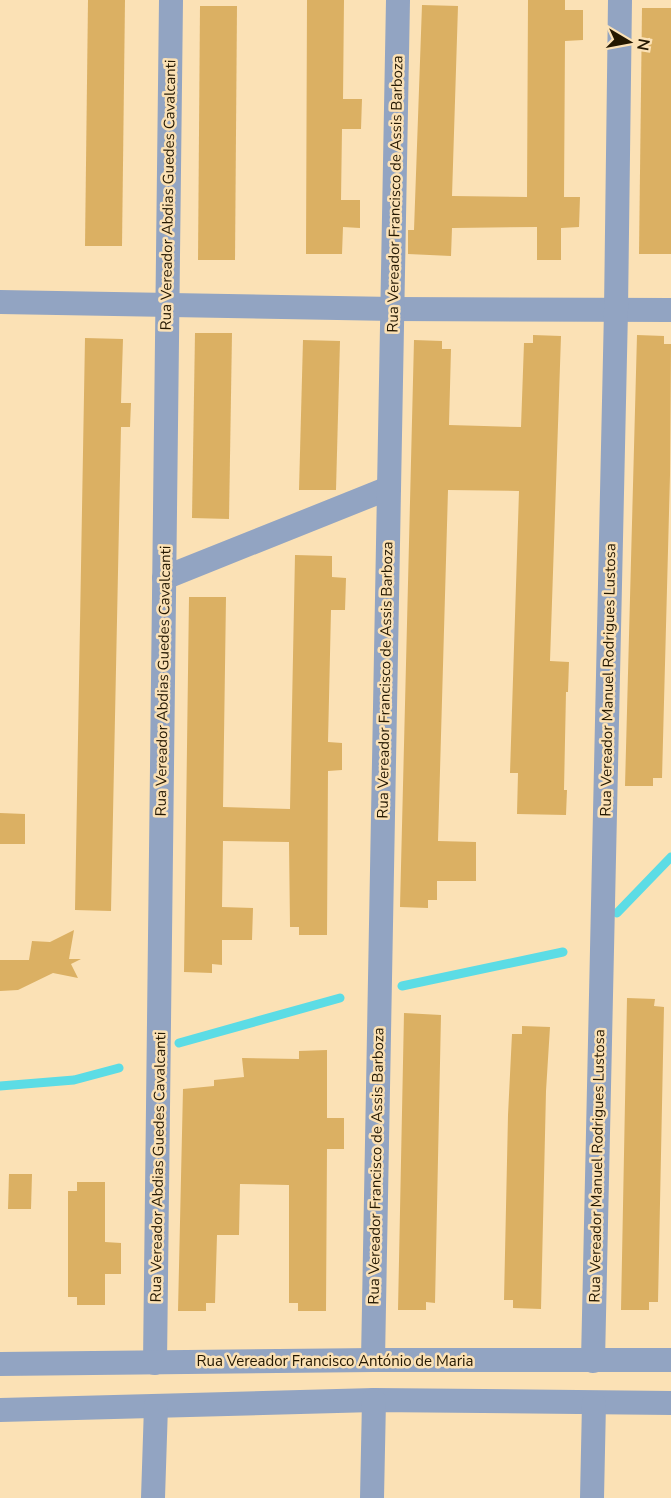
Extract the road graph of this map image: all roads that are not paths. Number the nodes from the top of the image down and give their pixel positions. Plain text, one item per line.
1 (171, 0) edge
2 (398, 0) edge
3 (620, 0) edge
4 (0, 302) edge
5 (167, 305) junction
6 (393, 309) junction
7 (616, 310) junction
8 (671, 310) edge
9 (389, 488) junction
10 (164, 578) junction
11 (373, 1360) junction
12 (671, 1360) edge
13 (593, 1361) junction
14 (155, 1363) junction
15 (0, 1364) edge
16 (374, 1400) junction
17 (594, 1403) junction
18 (671, 1403) edge
19 (156, 1406) junction
20 (0, 1410) edge
21 (153, 1498) edge
22 (372, 1498) edge
23 (592, 1498) edge

1 - 5 street, Rua Vereador Abdias Guedes Cavalcanti
2 - 6 street, Rua Vereador Francisco de Assis Barboza
3 - 7 street, Rua Vereador Manuel Rodrigues Lustosa
4 - 5 street
5 - 6 street
5 - 10 street, Rua Vereador Abdias Guedes Cavalcanti
6 - 7 street
6 - 9 street, Rua Vereador Francisco de Assis Barboza
7 - 8 street
7 - 13 street, Rua Vereador Manuel Rodrigues Lustosa
9 - 10 street
9 - 11 street, Rua Vereador Francisco de Assis Barboza
10 - 14 street, Rua Vereador Abdias Guedes Cavalcanti
11 - 13 street, Rua Vereador Francisco António de Maria
11 - 14 street, Rua Vereador Francisco António de Maria
12 - 13 street, Rua Vereador Francisco António de Maria
14 - 15 street, Rua Vereador Francisco António de Maria
16 - 17 street
16 - 19 street
16 - 22 street
17 - 18 street
17 - 23 street
19 - 20 street
19 - 21 street

